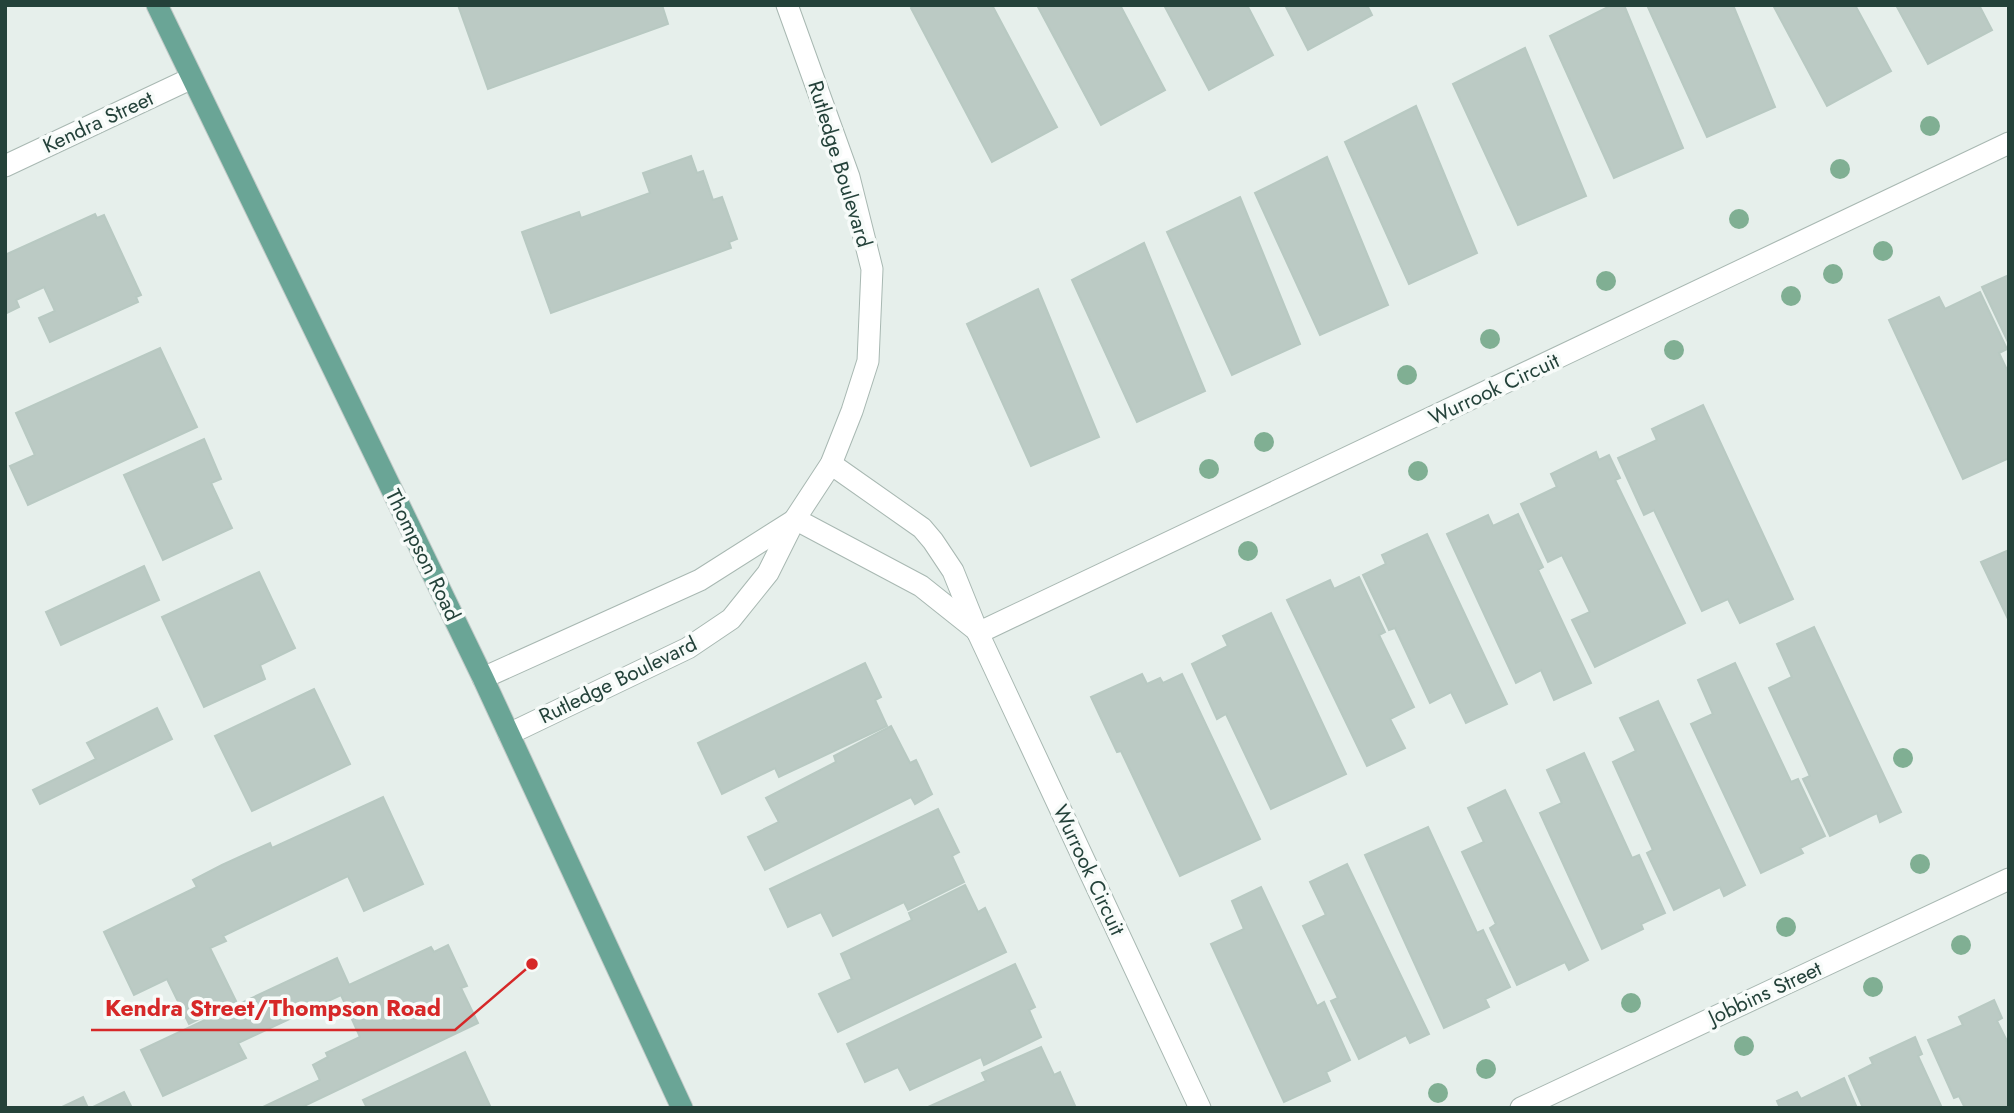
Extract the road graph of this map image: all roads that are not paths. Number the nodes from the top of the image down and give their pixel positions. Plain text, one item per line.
1 (157, 5) edge
2 (788, 5) edge
3 (192, 78) junction
4 (2009, 143) edge
5 (5, 166) edge
6 (831, 464) junction
7 (795, 519) junction
8 (978, 633) junction
9 (483, 678) junction
10 (509, 734) junction
11 (2009, 879) edge
12 (682, 1108) edge
13 (1200, 1108) edge
14 (1521, 1108) edge

1 - 3 main road, Thompson Road
2 - 6 street, Rutledge Boulevard
3 - 5 street, Kendra Street
3 - 9 main road, Thompson Road
4 - 8 street, Wurrook Circuit
6 - 7 street, Rutledge Boulevard
6 - 8 street, Wurrook Circuit
7 - 8 street, Wurrook Circuit
7 - 9 street, Rutledge Boulevard
7 - 10 street, Rutledge Boulevard
8 - 13 street, Wurrook Circuit
9 - 10 main road, Thompson Road
10 - 12 main road, Thompson Road
11 - 14 street, Jobbins Street

